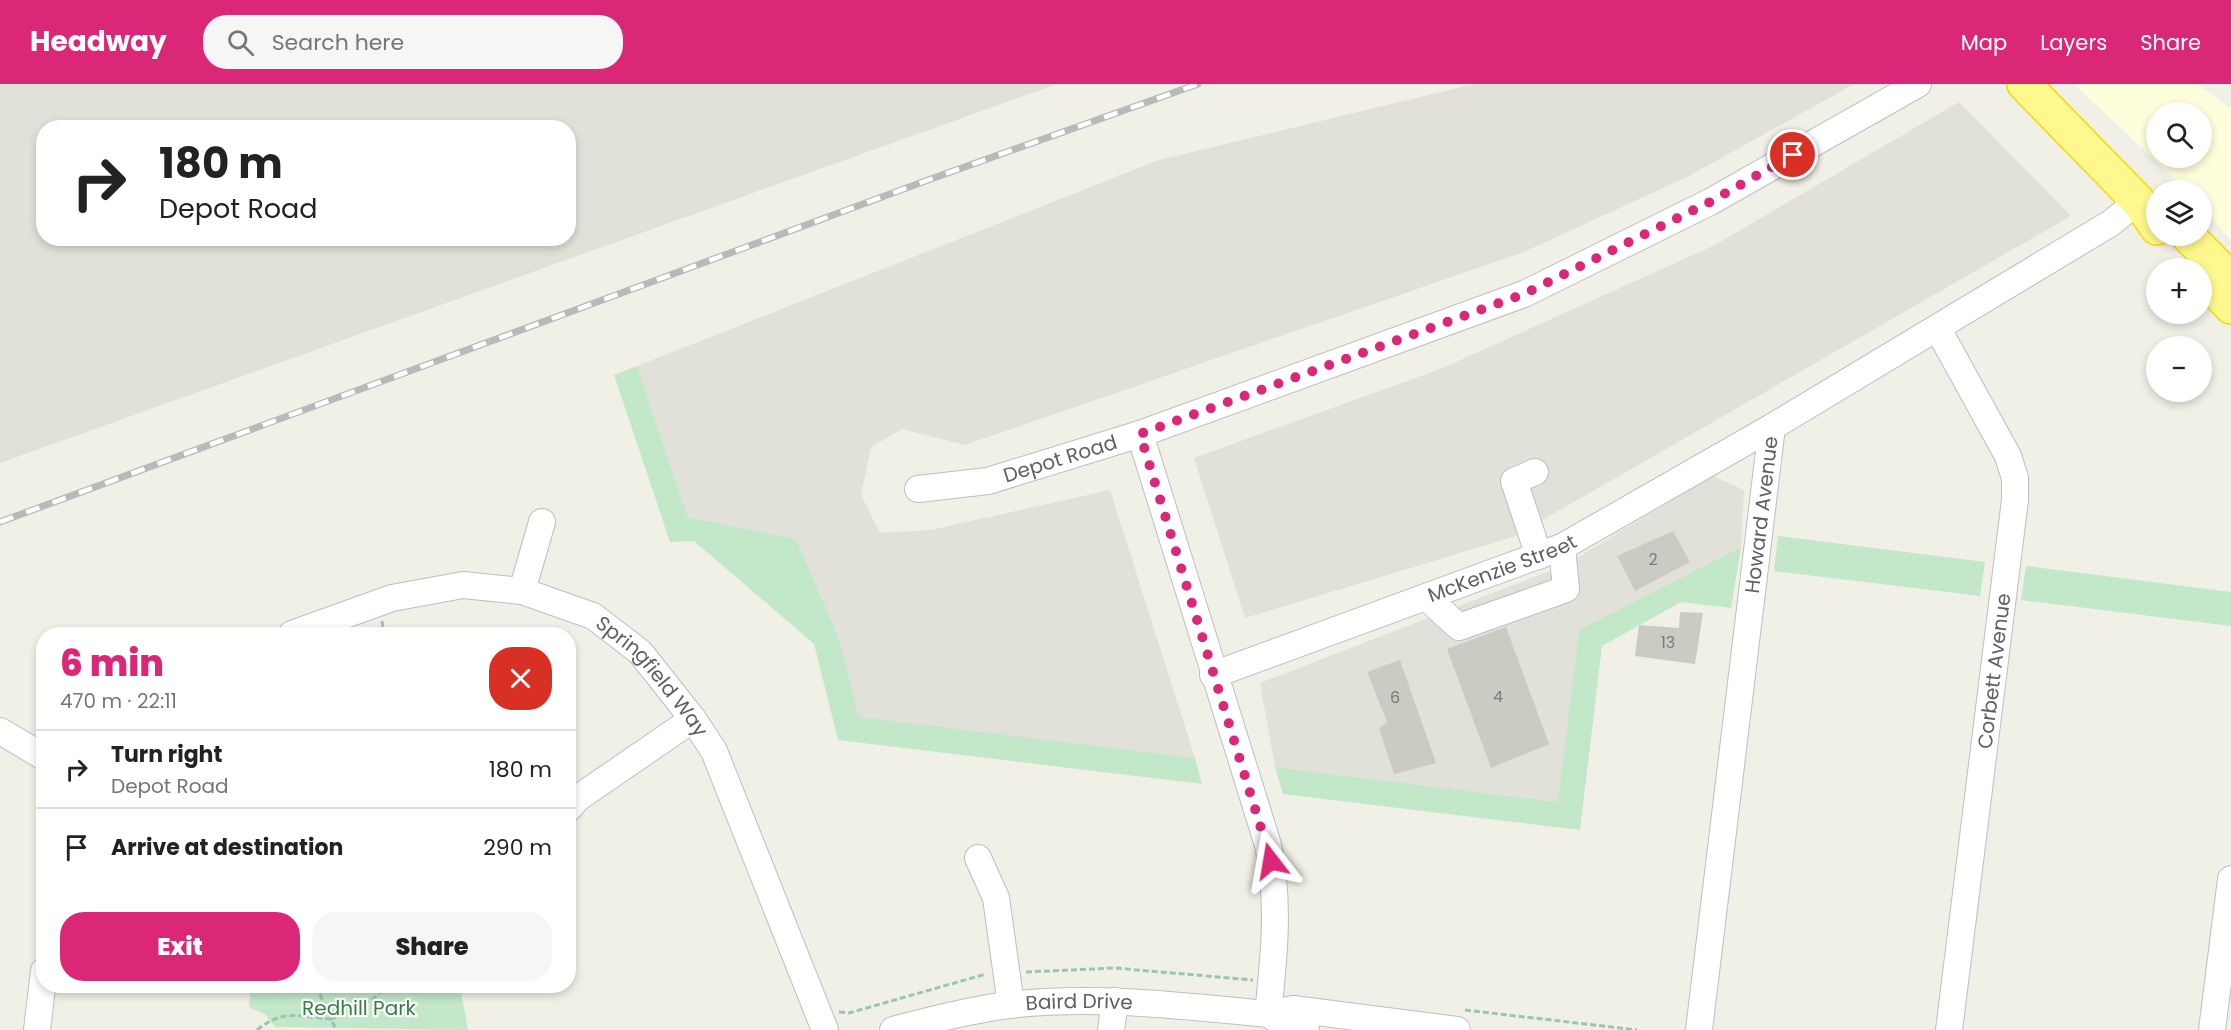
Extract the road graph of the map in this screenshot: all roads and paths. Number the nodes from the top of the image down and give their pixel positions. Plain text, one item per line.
1 (1918, 84) edge
2 (2024, 84) edge
3 (2146, 205) edge
4 (2146, 208) edge
5 (2173, 246) edge
6 (2198, 246) edge
7 (2184, 258) edge
8 (2231, 279) edge
9 (2212, 287) edge
10 (2231, 307) edge
11 (1938, 329) junction
12 (1772, 428) junction
13 (1140, 434) junction
14 (1535, 472) dead end
15 (918, 489) dead end
16 (542, 522) dead end
17 (1551, 551) junction
18 (522, 591) junction
19 (1427, 598) junction
20 (311, 627) edge
21 (1214, 675) junction
22 (693, 719) junction
23 (0, 731) edge
24 (36, 752) edge
25 (576, 800) edge
26 (978, 858) dead end
27 (2231, 879) edge
28 (41, 993) edge
29 (319, 993) edge
30 (380, 993) edge
31 (1115, 1001) junction
32 (1011, 1005) junction
33 (1268, 1014) junction
34 (331, 1018) junction
35 (37, 1030) edge
36 (257, 1030) edge
37 (336, 1030) edge
38 (825, 1030) edge
39 (893, 1030) edge
40 (1111, 1030) edge
41 (1306, 1030) edge
42 (1457, 1030) edge
43 (1699, 1030) edge
44 (1949, 1030) edge
45 (2212, 1030) edge

1 - 13 street, Depot Road
2 - 3 highway
4 - 11 street, Howard Avenue
5 - 7 highway
6 - 8 highway
9 - 10 highway
11 - 12 street, Howard Avenue
11 - 44 street, Corbett Avenue
12 - 17 street, McKenzie Street
12 - 43 street, Howard Avenue
13 - 15 street, Depot Road
13 - 21 street
14 - 17 street
16 - 18 street
17 - 19 street, McKenzie Street
17 - 19 street
18 - 20 street, Springfield Way
18 - 22 street, Springfield Way
19 - 21 street, McKenzie Street
21 - 33 street
22 - 25 street
22 - 38 street, Springfield Way
23 - 24 street
26 - 32 street
27 - 45 street
28 - 35 street
29 - 34 path
30 - 34 path
31 - 32 street, Baird Drive
31 - 33 street, Baird Drive
31 - 40 street
32 - 39 street, Baird Drive
33 - 41 street, Baird Drive
33 - 42 street, Baird Drive
34 - 36 path
34 - 37 path

